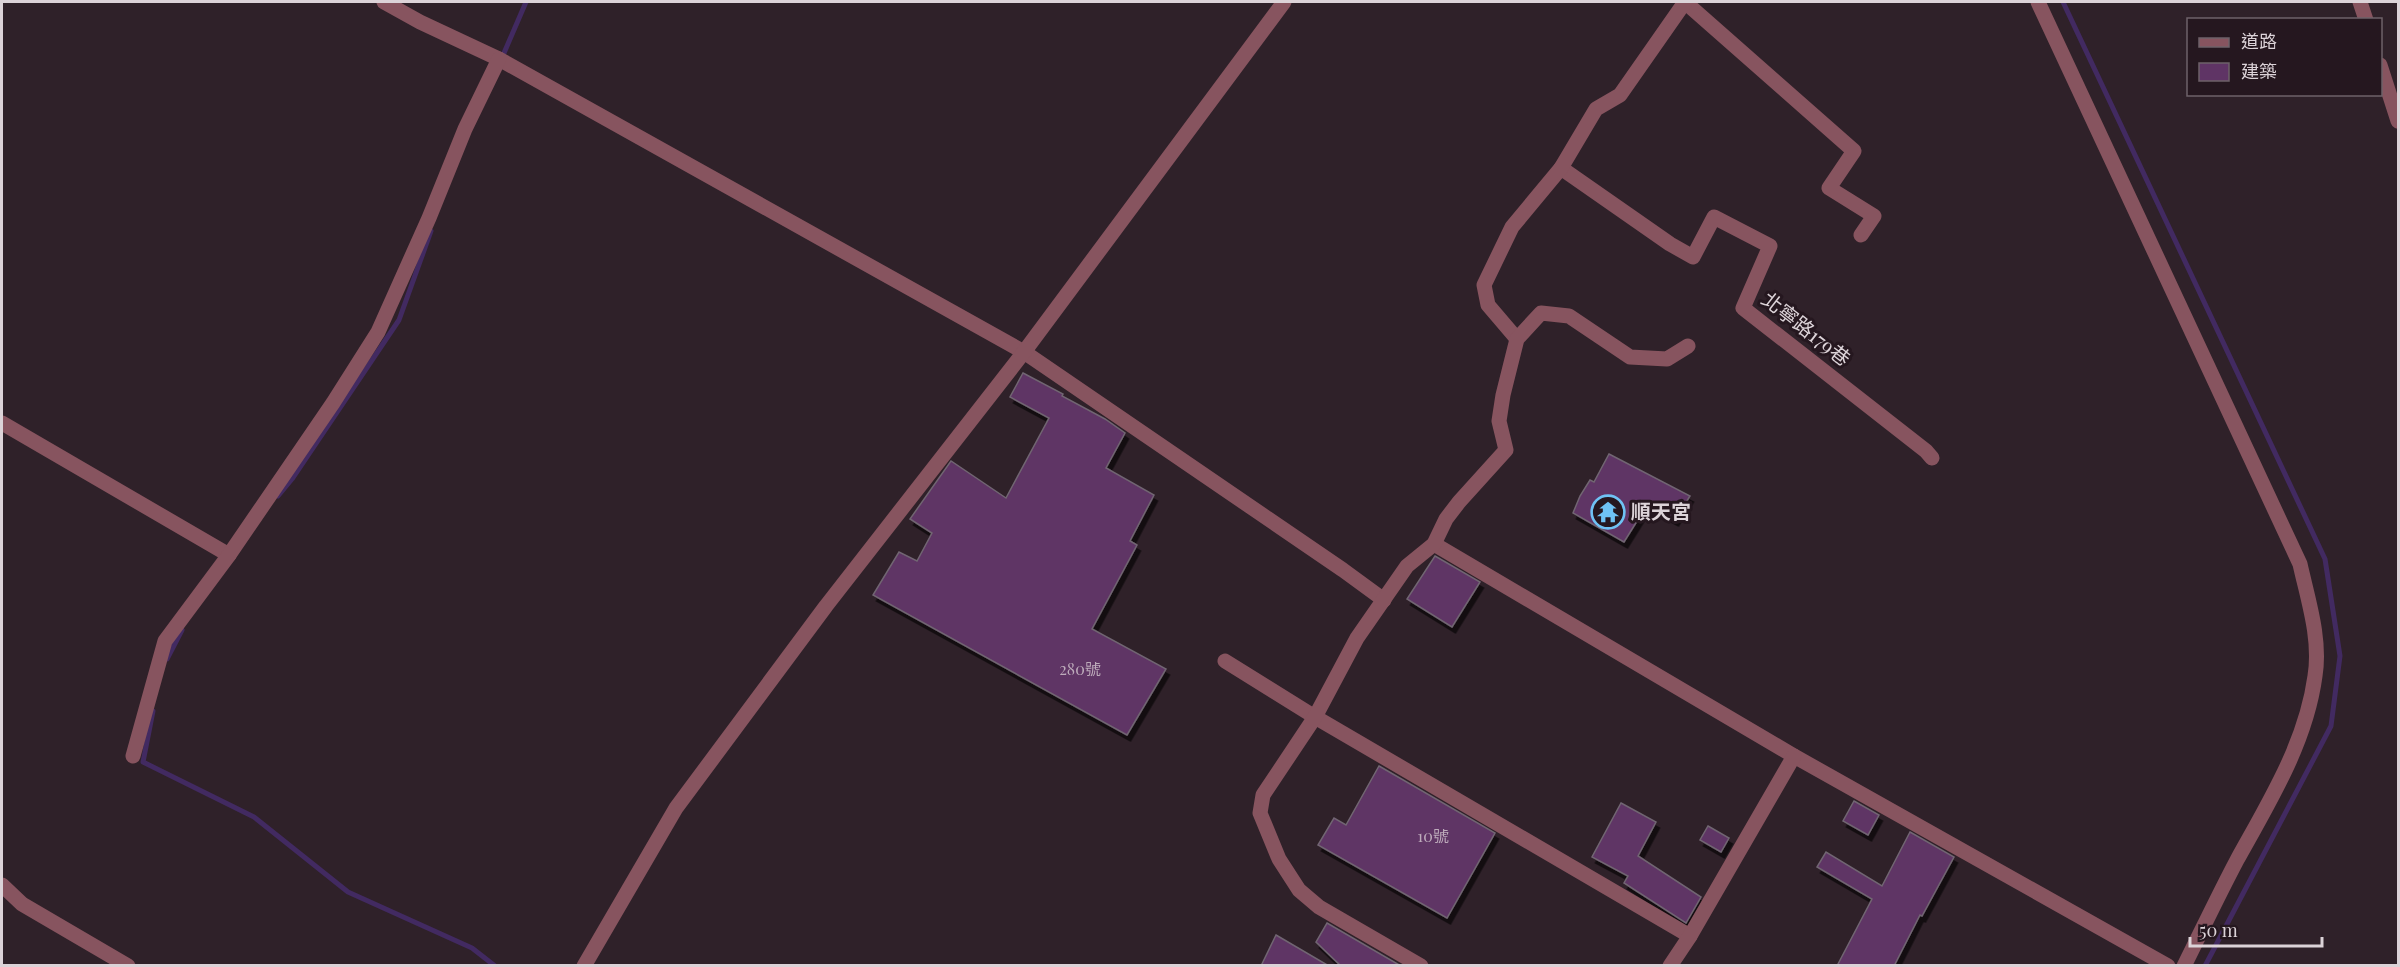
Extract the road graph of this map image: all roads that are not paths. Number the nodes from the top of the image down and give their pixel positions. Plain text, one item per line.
1 (384, 2) edge
2 (1284, 2) edge
3 (1685, 2) edge
4 (2038, 2) edge
5 (2360, 2) edge
6 (2365, 18) edge
7 (499, 59) junction
8 (2382, 71) edge
9 (2398, 121) edge
10 (1561, 168) junction
11 (1861, 235) dead end
12 (1517, 339) junction
13 (1688, 346) dead end
14 (1024, 352) junction
15 (2, 423) edge
16 (1932, 458) dead end
17 (1434, 544) junction
18 (229, 555) junction
19 (1384, 600) junction
20 (1225, 661) dead end
21 (1315, 717) junction
22 (133, 756) dead end
23 (1794, 756) junction
24 (2, 885) edge
25 (1690, 936) junction
26 (128, 966) edge
27 (584, 966) edge
28 (1421, 966) edge
29 (1670, 966) edge
30 (2168, 966) edge
31 (2184, 966) edge

1 - 7 street
2 - 14 street
3 - 10 street
3 - 11 street
4 - 31 street
5 - 6 street
7 - 14 street
7 - 18 street
8 - 9 street
10 - 12 street
10 - 16 street, 北寧路179巷
12 - 13 street
12 - 17 street
14 - 19 street
14 - 27 street
15 - 18 street
17 - 19 street
17 - 23 street
18 - 22 street
19 - 21 street
20 - 21 street
21 - 25 street
21 - 28 street
23 - 25 street
23 - 30 street
24 - 26 street
25 - 29 street

